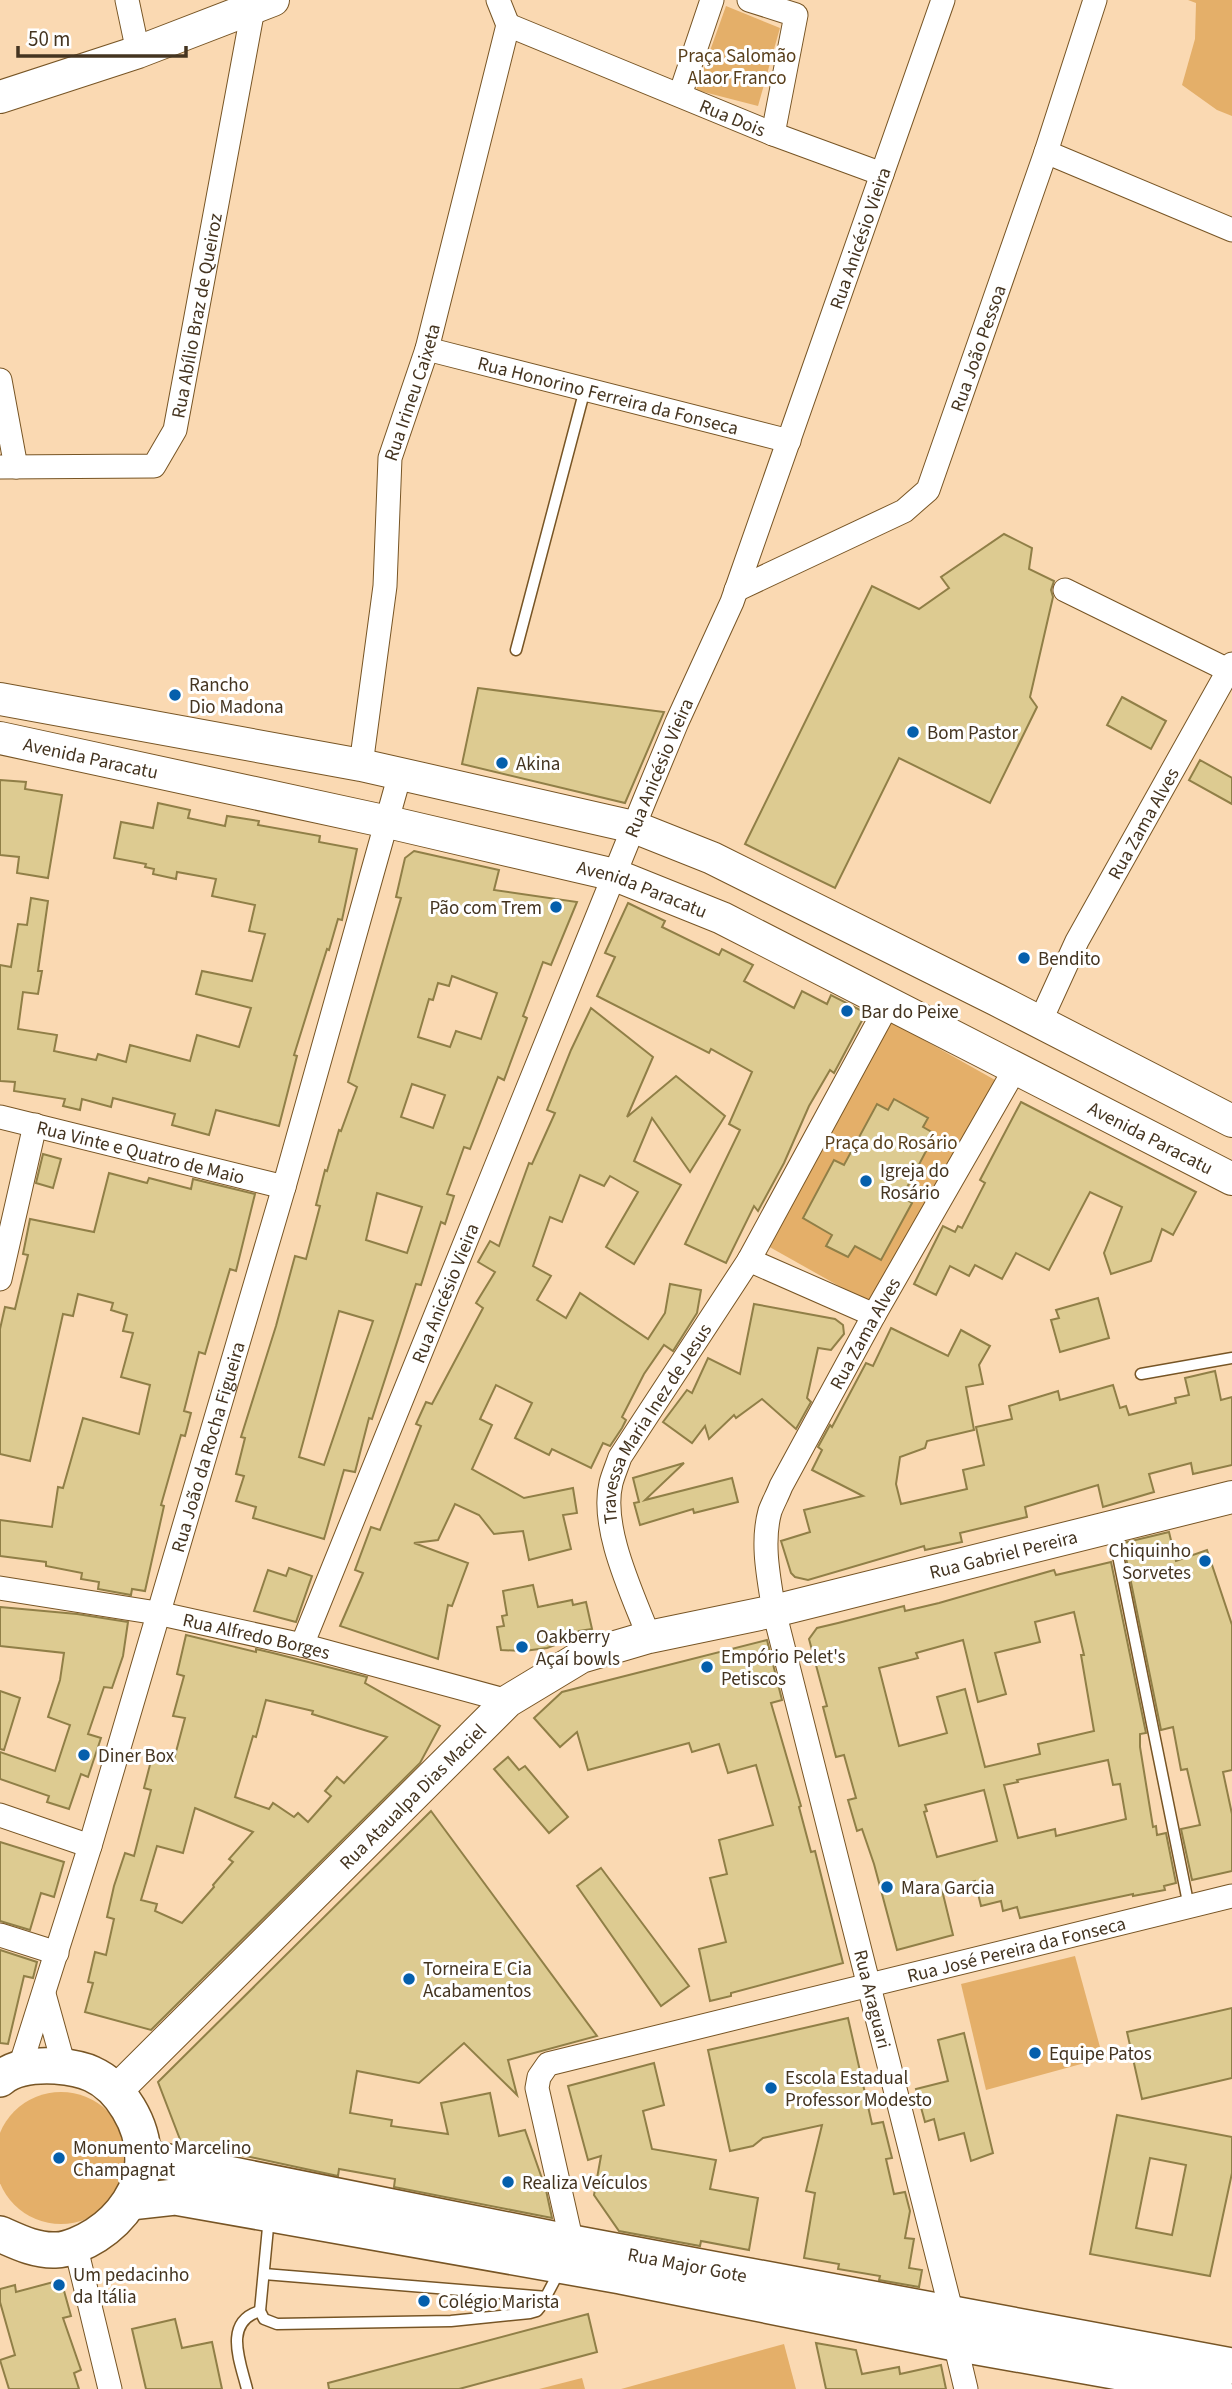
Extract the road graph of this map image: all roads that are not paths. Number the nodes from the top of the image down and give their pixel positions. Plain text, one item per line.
1 (127, 0) edge
2 (498, 0) edge
3 (712, 0) edge
4 (749, 0) edge
5 (943, 0) edge
6 (1095, 0) edge
7 (263, 4) edge
8 (508, 25) junction
9 (138, 52) junction
10 (680, 95) junction
11 (0, 97) edge
12 (773, 134) junction
13 (1046, 152) junction
14 (882, 174) junction
15 (1232, 230) edge
16 (428, 349) junction
17 (0, 380) edge
18 (585, 389) junction
19 (789, 441) junction
20 (8, 467) edge
21 (736, 590) junction
22 (1066, 590) dead end
23 (516, 650) dead end
24 (1231, 669) edge
25 (0, 699) edge
26 (0, 738) edge
27 (361, 765) junction
28 (400, 774) junction
29 (388, 822) junction
30 (634, 827) junction
31 (615, 875) junction
32 (888, 1004) junction
33 (1040, 1022) junction
34 (1015, 1069) junction
35 (0, 1117) edge
36 (1230, 1117) edge
37 (35, 1125) junction
38 (1232, 1179) edge
39 (284, 1186) junction
40 (749, 1260) junction
41 (0, 1279) edge
42 (874, 1315) junction
43 (1232, 1358) edge
44 (1141, 1374) dead end
45 (1232, 1497) edge
46 (1113, 1528) junction
47 (0, 1588) edge
48 (774, 1611) junction
49 (157, 1614) junction
50 (649, 1637) junction
51 (302, 1645) junction
52 (508, 1701) junction
53 (0, 1815) edge
54 (90, 1846) junction
55 (1232, 1896) edge
56 (1189, 1908) junction
57 (0, 1935) edge
58 (57, 1952) junction
59 (869, 1987) junction
60 (44, 1994) junction
61 (64, 2066) junction
62 (9, 2075) edge
63 (116, 2091) junction
64 (143, 2157) junction
65 (130, 2202) junction
66 (270, 2214) junction
67 (0, 2234) edge
68 (75, 2244) junction
69 (566, 2255) junction
70 (264, 2274) junction
71 (547, 2297) junction
72 (260, 2311) junction
73 (953, 2328) junction
74 (1232, 2366) edge
75 (110, 2389) edge
76 (247, 2389) edge
77 (966, 2389) edge
78 (1215, 2389) edge

1 - 9 street
2 - 8 street
3 - 10 street
4 - 12 street
5 - 14 street, Rua Anicésio Vieira
6 - 13 street, Rua João Pessoa
7 - 9 street
7 - 20 street, Rua Abílio Braz de Queiroz
8 - 10 street, Rua Dois
8 - 16 street, Rua Irineu Caixeta
9 - 11 street
10 - 12 street, Rua Dois
12 - 14 street, Rua Dois
13 - 15 street
13 - 21 street, Rua João Pessoa
14 - 19 street, Rua Anicésio Vieira
16 - 18 street, Rua Honorino Ferreira da Fonseca
16 - 27 street, Rua Irineu Caixeta
17 - 20 street
18 - 19 street, Rua Honorino Ferreira da Fonseca
18 - 23 lane
19 - 21 street, Rua Anicésio Vieira
21 - 30 street, Rua Anicésio Vieira
22 - 24 street
24 - 33 street, Rua Zama Alves
25 - 27 street, Avenida Paracatu
26 - 29 street, Avenida Paracatu
27 - 28 street, Avenida Paracatu
28 - 29 street, Rua João da Rocha Figueira
28 - 30 street, Avenida Paracatu
29 - 31 street, Avenida Paracatu
29 - 39 street, Rua João da Rocha Figueira
30 - 31 street, Rua Anicésio Vieira
30 - 33 street, Avenida Paracatu
31 - 32 street, Avenida Paracatu
31 - 51 street, Rua Anicésio Vieira
32 - 34 street, Avenida Paracatu
32 - 40 street
33 - 36 street, Avenida Paracatu
34 - 38 street, Avenida Paracatu
34 - 42 street, Rua Zama Alves
35 - 37 street, Rua Vinte e Quatro de Maio
37 - 39 street, Rua Vinte e Quatro de Maio
37 - 41 street
39 - 49 street, Rua João da Rocha Figueira
40 - 42 street
40 - 50 street, Travessa Maria Inez de Jesus
42 - 48 street, Rua Zama Alves
43 - 44 lane
45 - 46 street, Rua Gabriel Pereira
46 - 48 street, Rua Gabriel Pereira
46 - 56 lane
47 - 49 street, Rua Alfredo Borges
48 - 50 street, Rua Ataualpa Dias Maciel
48 - 59 street, Rua Araguari
49 - 51 street, Rua Alfredo Borges
49 - 54 street, Rua João da Rocha Figueira
50 - 52 street, Rua Ataualpa Dias Maciel
51 - 52 street, Rua Alfredo Borges
52 - 63 street, Rua Ataualpa Dias Maciel
53 - 54 street
54 - 58 street, Rua João da Rocha Figueira
55 - 56 street, Rua José Pereira da Fonseca
56 - 59 street, Rua José Pereira da Fonseca
57 - 58 street
58 - 60 street, Rua João da Rocha Figueira
59 - 69 street, Rua José Pereira da Fonseca
59 - 73 street, Rua Araguari
60 - 61 street
60 - 62 street, Rua João da Rocha Figueira
61 - 62 main road
61 - 63 main road
63 - 64 main road
64 - 65 main road
64 - 69 main road, Rua Major Gote
65 - 66 main road, Rua Major Gote
65 - 68 main road
66 - 69 main road, Rua Major Gote
66 - 70 lane
67 - 68 main road
68 - 75 street
69 - 71 lane
69 - 73 main road, Rua Major Gote
70 - 71 lane
70 - 72 lane
71 - 72 lane
72 - 76 lane
73 - 74 main road, Rua Major Gote
73 - 77 street, Rua Araguari
73 - 78 main road, Rua Major Gote

